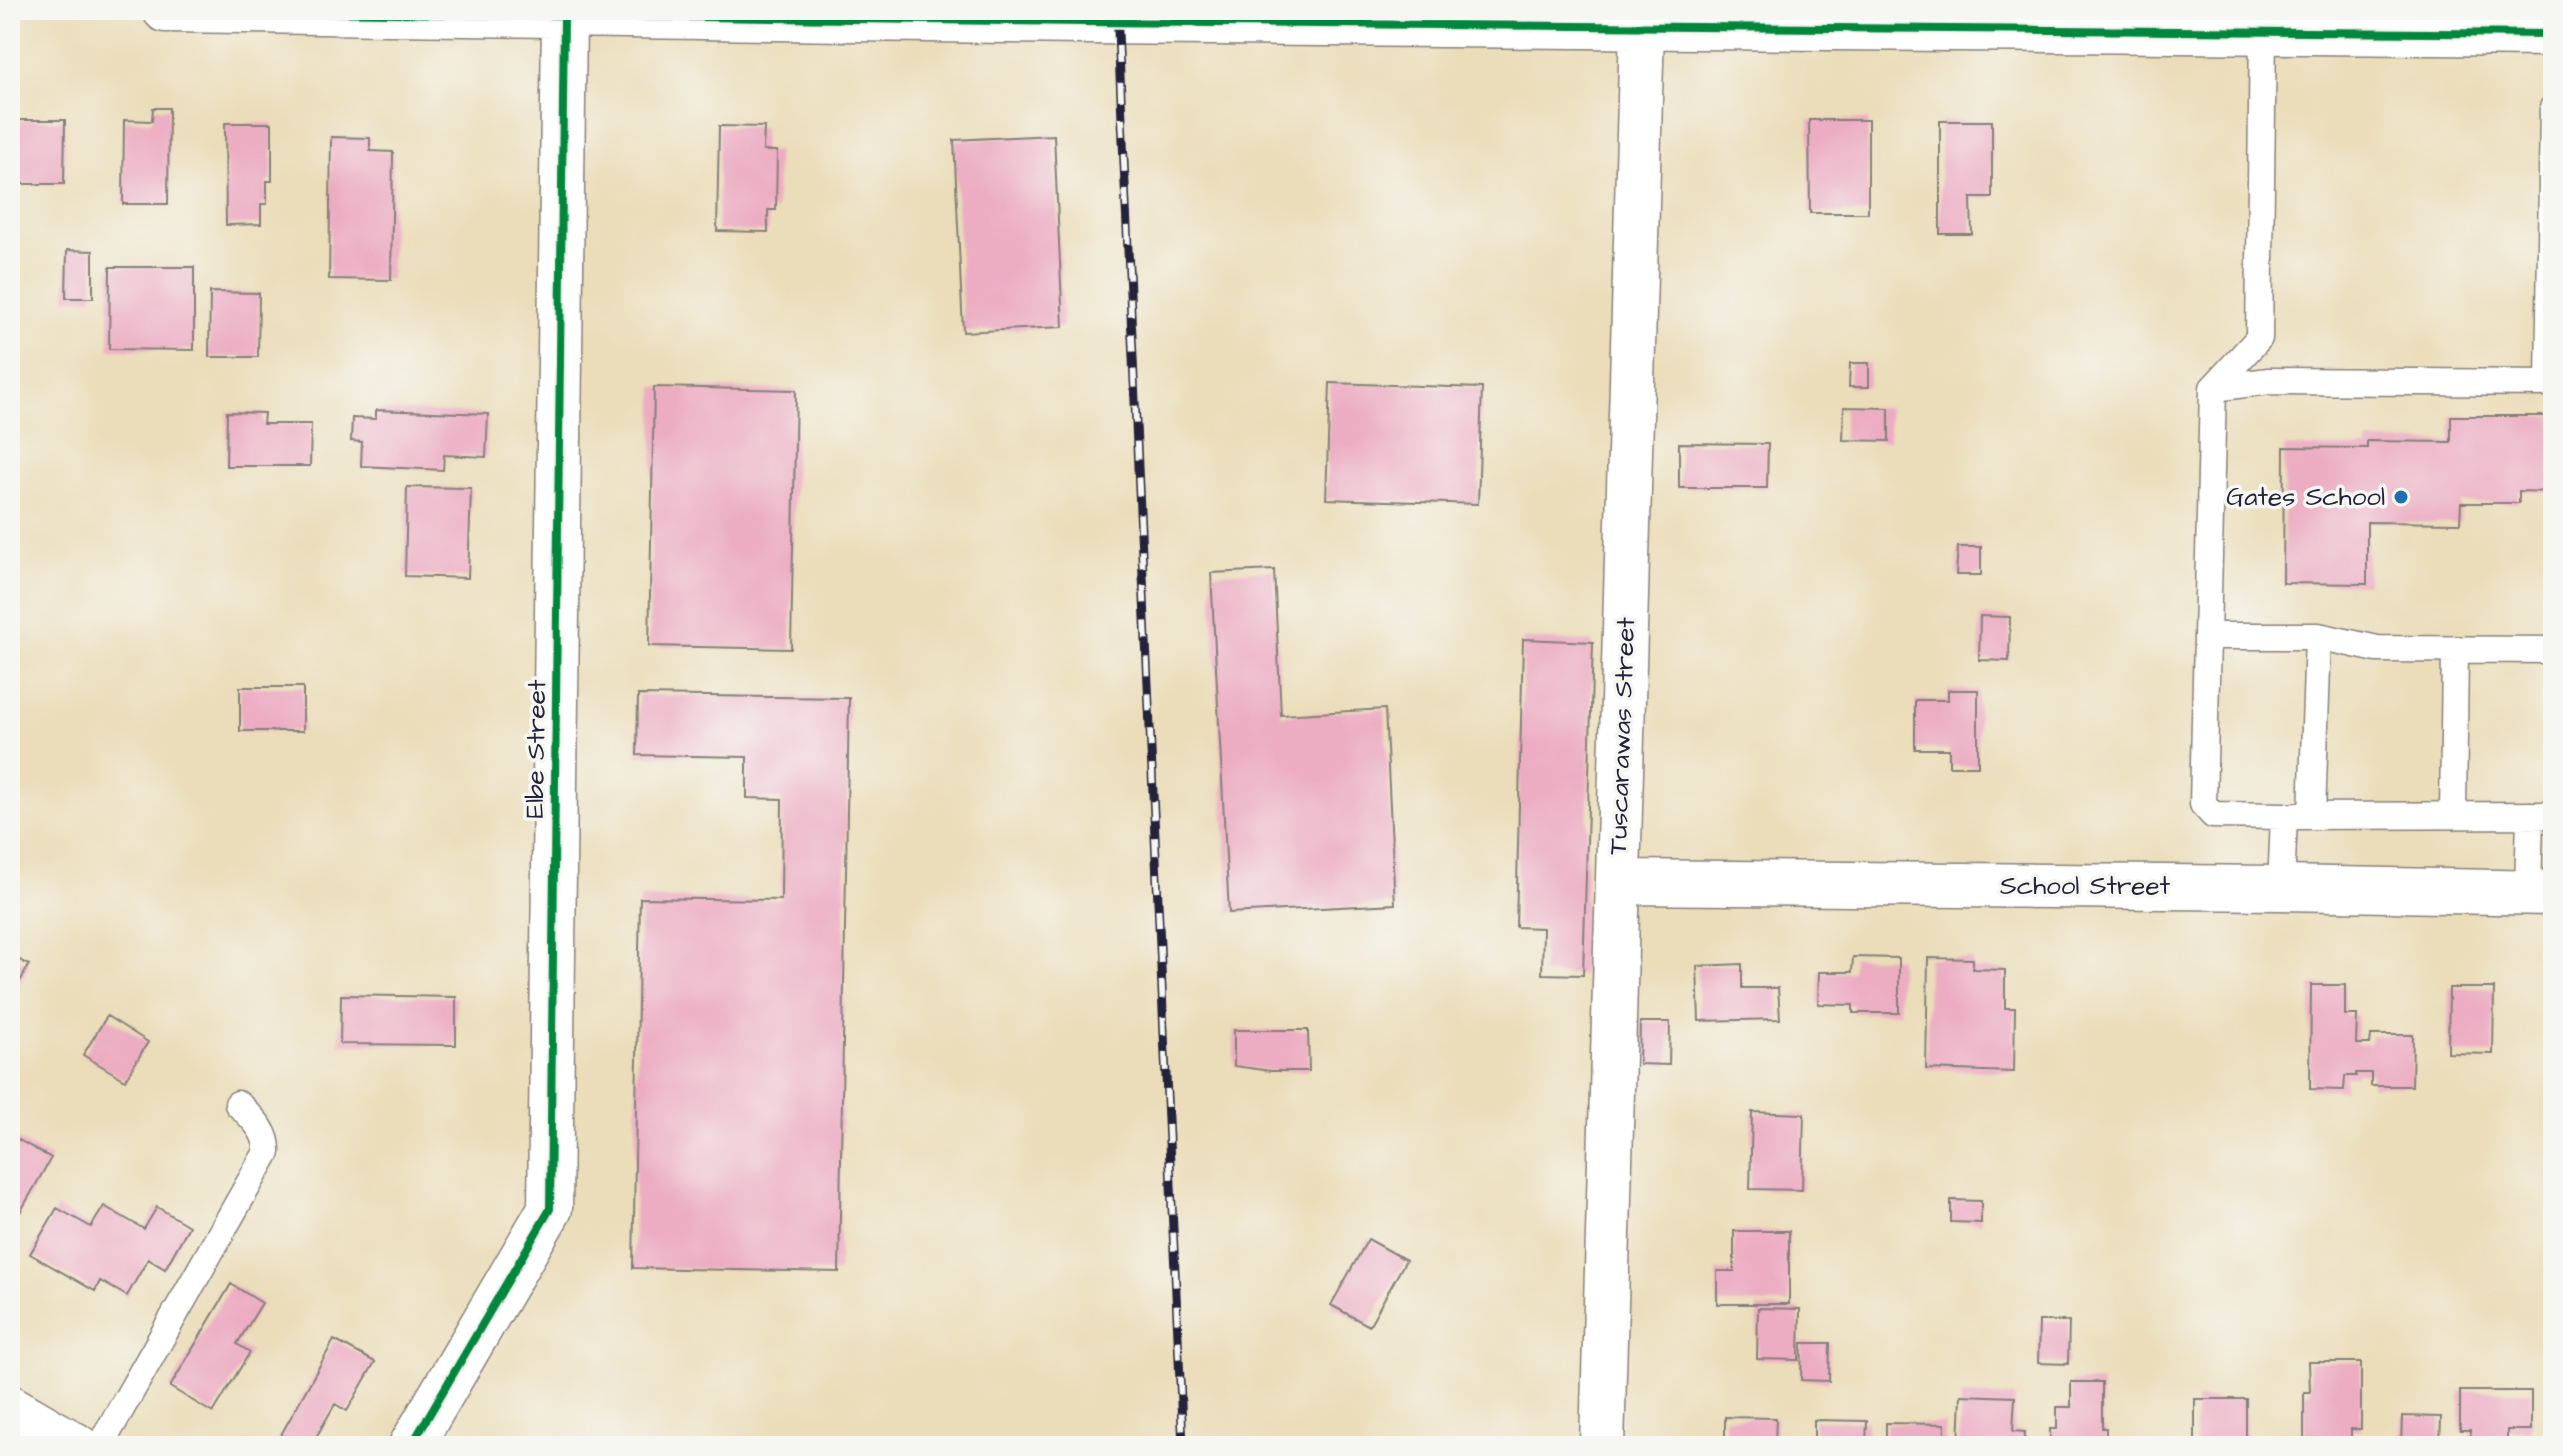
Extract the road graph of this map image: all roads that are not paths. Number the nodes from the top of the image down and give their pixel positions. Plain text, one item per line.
1 (165, 10) edge
2 (564, 16) junction
3 (1235, 17) edge
4 (1642, 27) junction
5 (2263, 31) junction
6 (2553, 34) edge
7 (2553, 108) edge
8 (2551, 383) edge
9 (2213, 388) junction
10 (2207, 636) junction
11 (2318, 636) junction
12 (2455, 650) junction
13 (2553, 650) edge
14 (2453, 815) junction
15 (2542, 815) edge
16 (2284, 816) junction
17 (2312, 816) junction
18 (1618, 882) junction
19 (2281, 888) junction
20 (2541, 893) edge
21 (238, 1104) dead end
22 (10, 1407) edge
23 (77, 1446) edge
24 (100, 1446) edge
25 (411, 1446) edge
26 (1602, 1446) edge

1 - 2 street
2 - 3 street
2 - 25 street, Elbe Street
3 - 4 street
4 - 5 street
4 - 18 street, Tuscarawas Street
5 - 6 street
5 - 9 lane
7 - 8 lane
8 - 9 lane
9 - 10 lane
10 - 11 lane
10 - 16 lane
11 - 12 lane
11 - 17 lane
12 - 13 lane
12 - 14 lane
14 - 15 lane
14 - 17 lane
15 - 20 lane
16 - 17 lane
16 - 19 lane
18 - 19 street, School Street
18 - 26 street, Tuscarawas Street
19 - 20 street, School Street
21 - 24 lane
22 - 23 street

